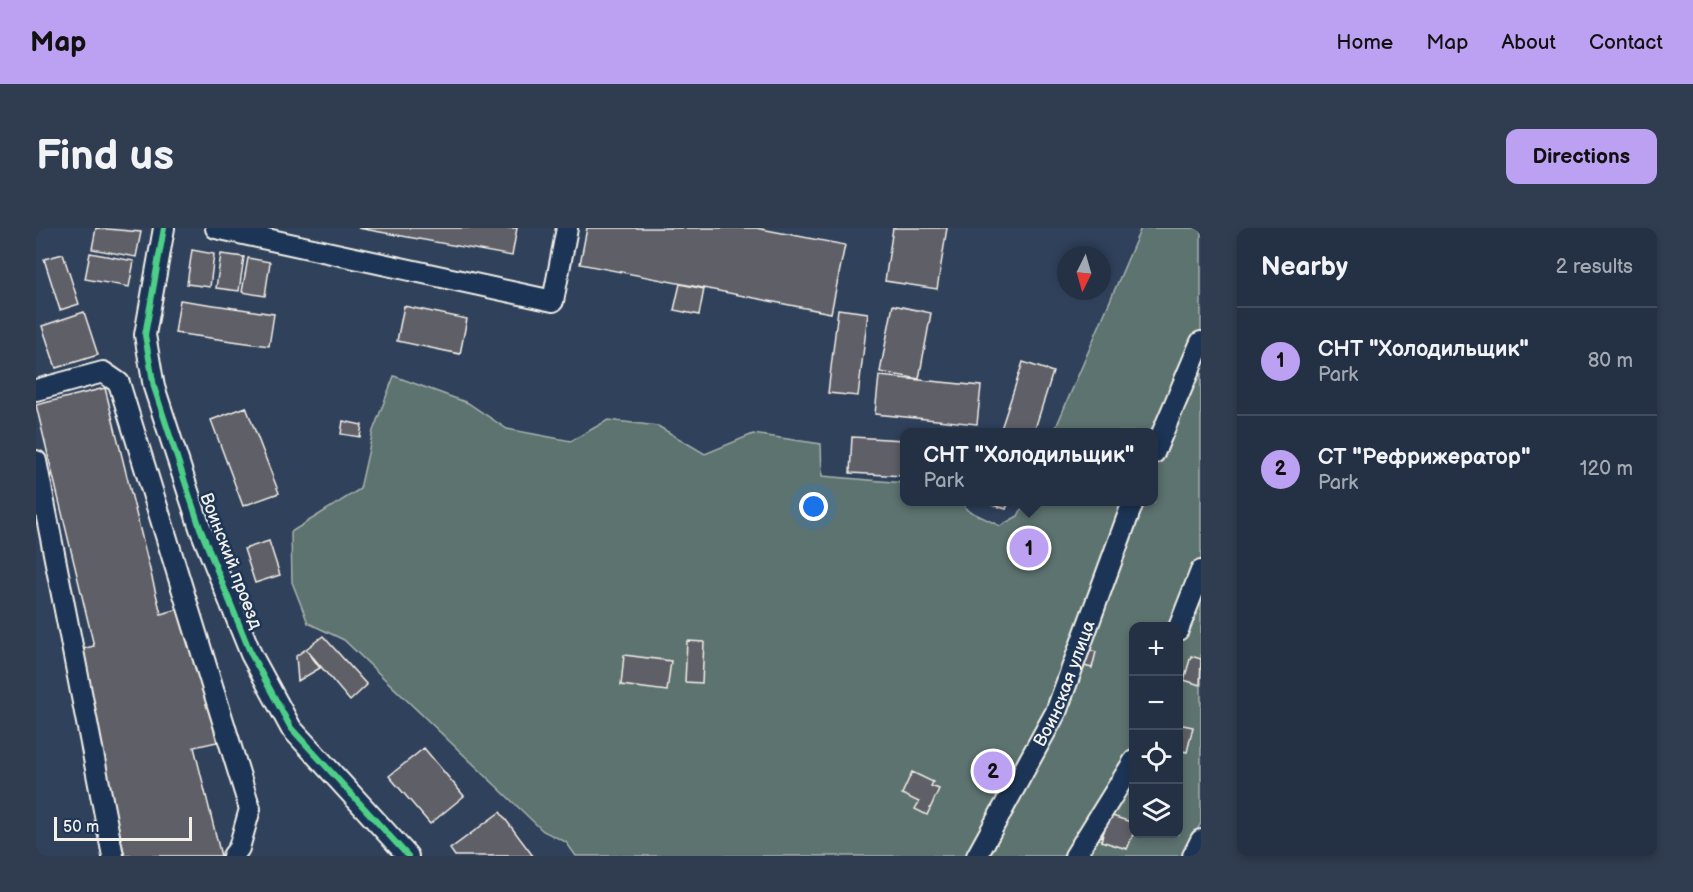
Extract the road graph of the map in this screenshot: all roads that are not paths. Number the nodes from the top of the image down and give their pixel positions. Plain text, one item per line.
1 (164, 228) edge
2 (216, 228) edge
3 (567, 228) edge
4 (1201, 342) edge
5 (36, 390) edge
6 (1158, 444) edge
7 (36, 461) edge
8 (1131, 506) edge
9 (1201, 571) edge
10 (1182, 622) edge
11 (1129, 769) edge
12 (1201, 840) edge
13 (113, 856) edge
14 (233, 856) edge
15 (408, 856) edge
16 (977, 856) edge
17 (1075, 856) edge
18 (1193, 856) edge

1 - 15 street, Воинский проезд
2 - 3 street
4 - 6 street
5 - 14 street
7 - 13 street
8 - 16 street, Воинская улица
9 - 10 street
11 - 17 street
12 - 18 street

